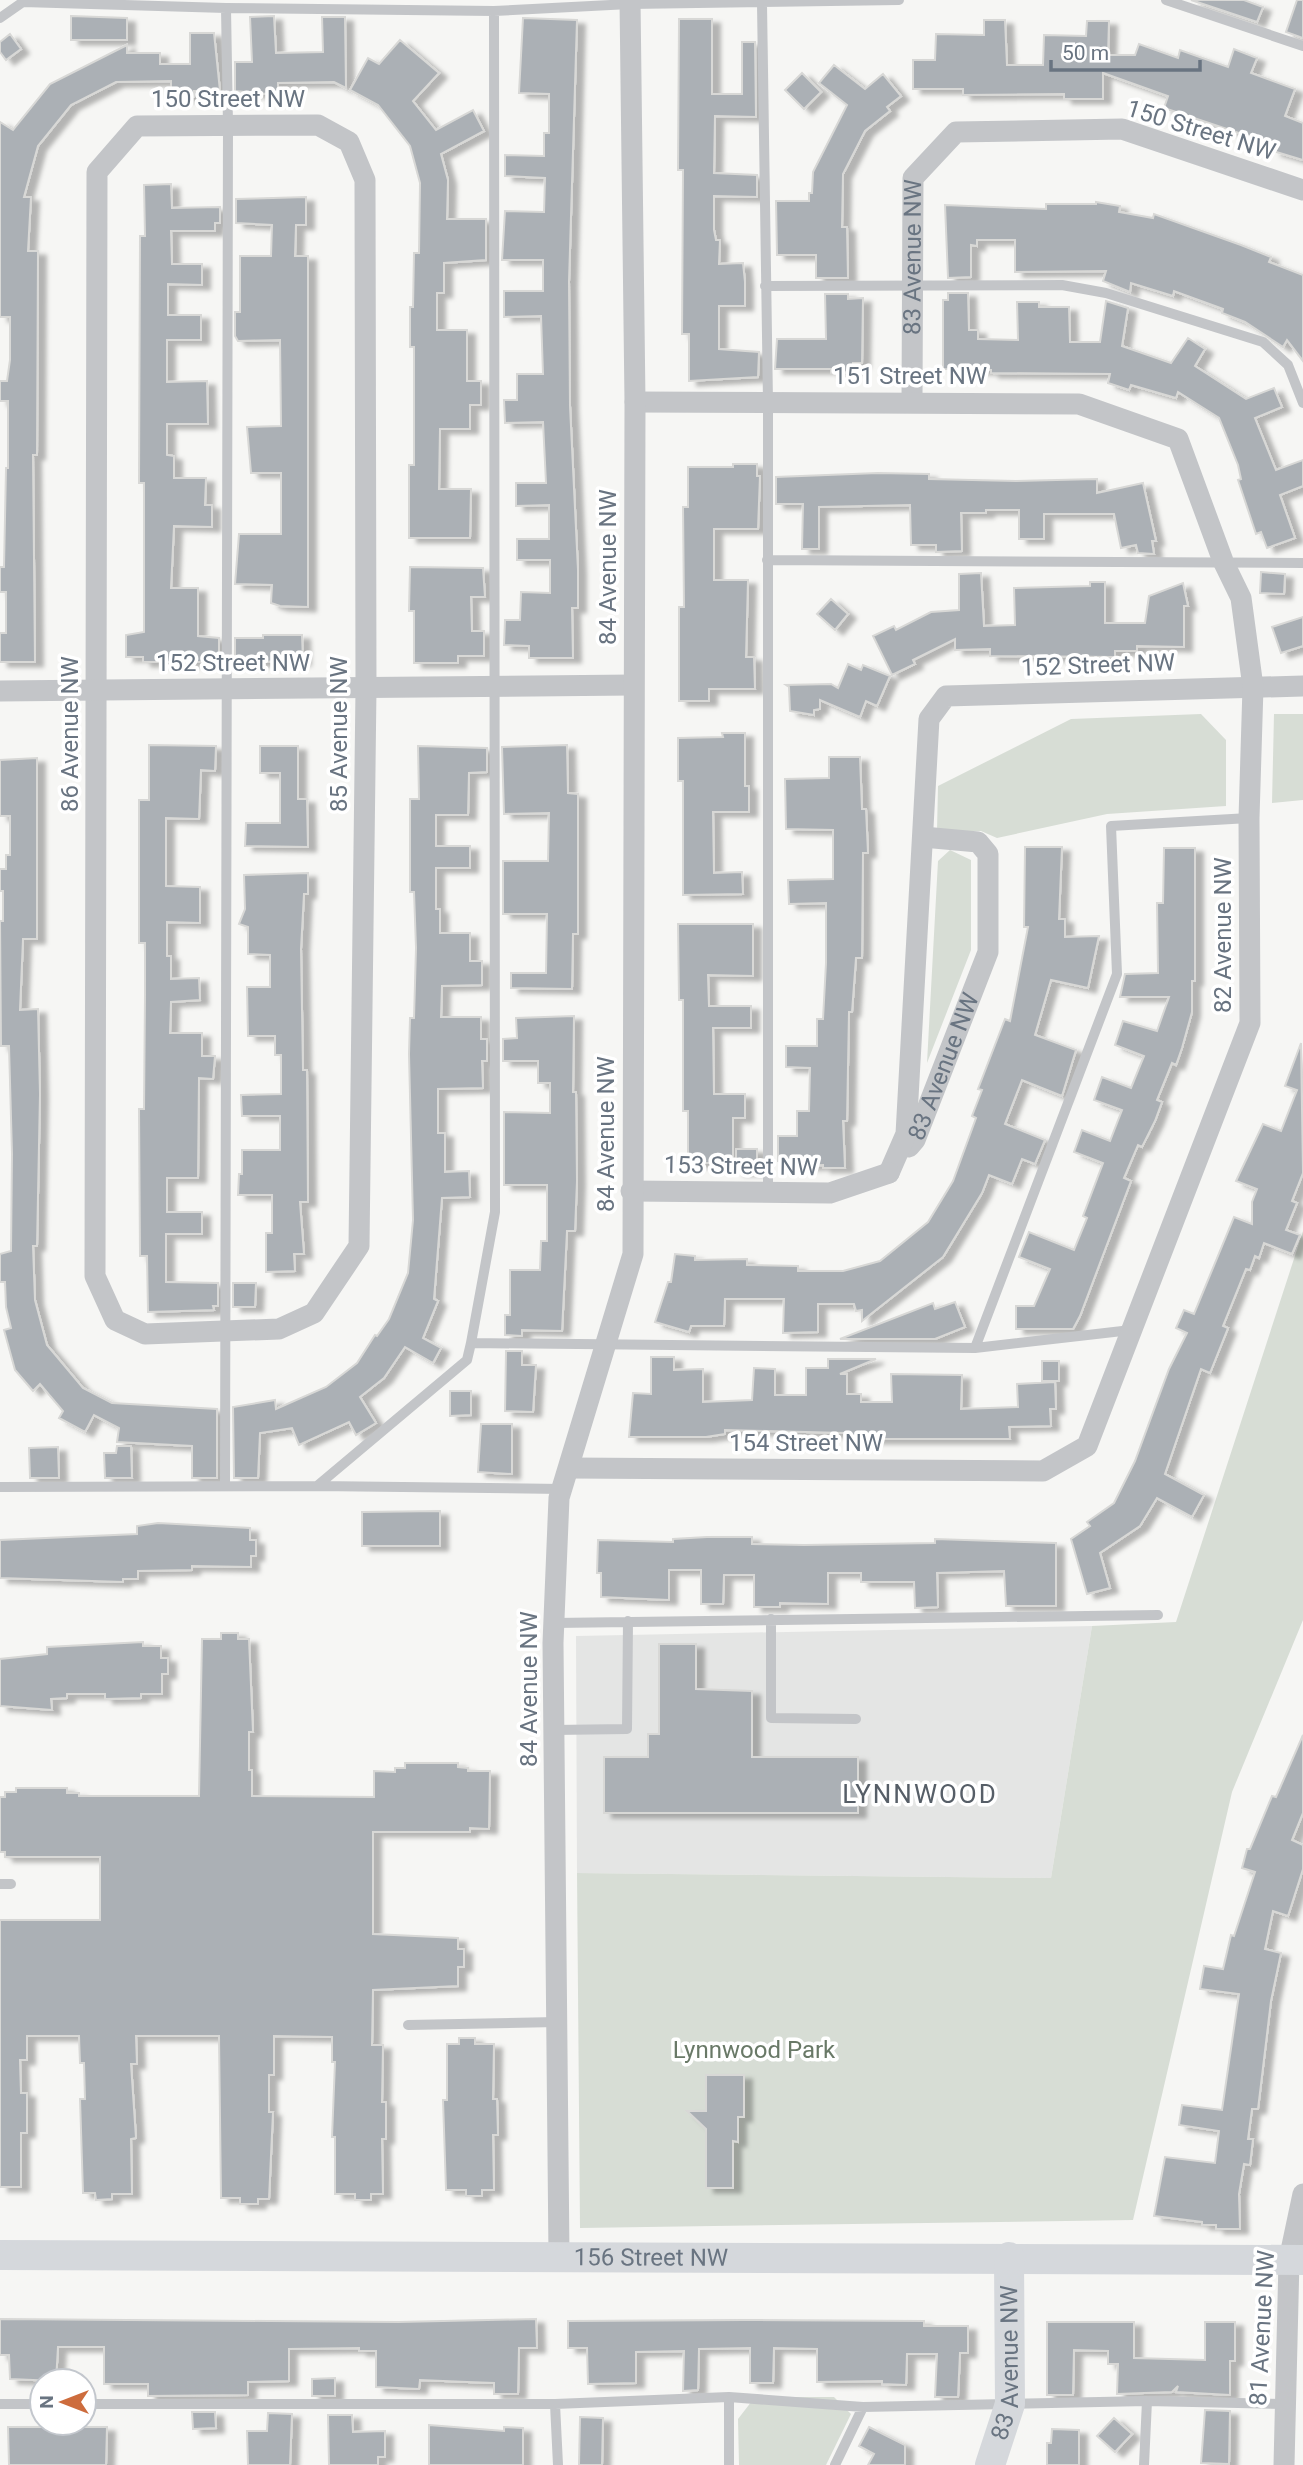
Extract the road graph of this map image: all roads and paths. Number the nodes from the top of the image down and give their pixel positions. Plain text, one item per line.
1 (899, 0) edge
2 (1167, 0) edge
3 (23, 1) edge
4 (630, 2) edge
5 (762, 4) junction
6 (226, 8) junction
7 (494, 11) junction
8 (0, 18) edge
9 (1303, 46) edge
10 (137, 125) joint
11 (228, 125) junction
12 (318, 125) joint
13 (956, 132) joint
14 (1303, 190) edge
15 (765, 286) junction
16 (912, 287) junction
17 (912, 401) junction
18 (635, 402) junction
19 (768, 402) junction
20 (1303, 403) edge
21 (1178, 439) joint
22 (767, 560) junction
23 (1223, 562) junction
24 (1303, 563) edge
25 (633, 685) junction
26 (1303, 686) edge
27 (496, 687) junction
28 (1253, 687) junction
29 (96, 689) junction
30 (226, 689) junction
31 (366, 689) junction
32 (0, 691) edge
33 (946, 696) joint
34 (1249, 818) junction
35 (923, 837) junction
36 (889, 1173) junction
37 (631, 1191) junction
38 (768, 1193) junction
39 (1131, 1330) junction
40 (226, 1331) junction
41 (471, 1343) junction
42 (608, 1344) junction
43 (975, 1348) junction
44 (569, 1468) junction
45 (1043, 1471) joint
46 (225, 1485) junction
47 (317, 1486) junction
48 (0, 1487) edge
49 (562, 1489) junction
50 (1158, 1615) dead end
51 (771, 1619) junction
52 (628, 1621) junction
53 (554, 1623) junction
54 (856, 1719) dead end
55 (554, 1730) junction
56 (557, 2022) junction
57 (408, 2025) dead end
58 (1303, 2194) edge
59 (0, 2255) edge
60 (559, 2256) junction
61 (1009, 2257) junction
62 (1296, 2260) edge
63 (729, 2397) junction
64 (1147, 2401) junction
65 (0, 2404) edge
66 (28, 2404) edge
67 (98, 2404) edge
68 (555, 2404) junction
69 (1010, 2404) junction
70 (1283, 2404) junction
71 (863, 2407) junction
72 (558, 2465) edge
73 (729, 2465) edge
74 (835, 2465) edge
75 (990, 2465) edge
76 (1144, 2465) edge
77 (1284, 2465) edge

1 - 5 lane
2 - 9 lane
3 - 6 lane
3 - 8 lane
4 - 5 lane
4 - 7 lane
4 - 18 street, 84 Avenue NW
5 - 15 lane
6 - 7 lane
6 - 11 lane
7 - 27 lane
10 - 11 street, 150 Street NW
10 - 29 street, 86 Avenue NW
11 - 12 street, 150 Street NW
11 - 30 lane
12 - 31 street, 85 Avenue NW
13 - 14 street, 150 Street NW
13 - 16 street, 83 Avenue NW
15 - 16 lane
15 - 19 lane
16 - 17 street, 83 Avenue NW
16 - 20 lane
17 - 19 street, 151 Street NW
17 - 21 street, 151 Street NW
18 - 19 street, 151 Street NW
18 - 25 street, 84 Avenue NW
19 - 22 lane
21 - 23 street, 82 Avenue NW
22 - 23 lane
22 - 38 lane
23 - 24 lane
23 - 28 street, 82 Avenue NW
25 - 27 street, 152 Street NW
25 - 37 street, 84 Avenue NW
26 - 28 street, 152 Street NW
27 - 31 street, 152 Street NW
27 - 41 lane
28 - 33 street, 152 Street NW
28 - 34 street, 82 Avenue NW
29 - 30 street, 152 Street NW
29 - 32 street, 152 Street NW
29 - 40 street, 86 Avenue NW
30 - 31 street, 152 Street NW
30 - 40 lane
31 - 40 street, 85 Avenue NW
33 - 35 street, 83 Avenue NW
34 - 39 street, 82 Avenue NW
34 - 43 lane
35 - 36 street, 83 Avenue NW
35 - 36 street, 83 Avenue NW
36 - 38 street, 153 Street NW
37 - 38 street, 153 Street NW
37 - 42 street, 84 Avenue NW
39 - 43 lane
39 - 45 street, 82 Avenue NW
40 - 46 lane
41 - 42 lane
41 - 47 lane
42 - 43 lane
42 - 44 street, 84 Avenue NW
44 - 45 street, 154 Street NW
44 - 49 street, 84 Avenue NW
46 - 47 lane
46 - 48 lane
47 - 49 lane
49 - 53 street, 84 Avenue NW
50 - 51 lane
51 - 52 lane
51 - 54 lane
52 - 53 lane
52 - 55 lane
53 - 55 street, 84 Avenue NW
55 - 56 street, 84 Avenue NW
56 - 57 lane
56 - 60 street, 84 Avenue NW
58 - 62 street, 81 Avenue NW
59 - 60 street, 156 Street NW
60 - 61 street, 156 Street NW
61 - 62 street, 156 Street NW
61 - 69 street, 83 Avenue NW
62 - 70 street, 81 Avenue NW
63 - 68 lane
63 - 71 lane
63 - 73 lane
64 - 69 lane
64 - 70 lane
64 - 76 lane
65 - 66 lane
67 - 68 lane
68 - 72 lane
69 - 71 lane
69 - 75 street, 83 Avenue NW
70 - 77 street, 81 Avenue NW
71 - 74 lane

